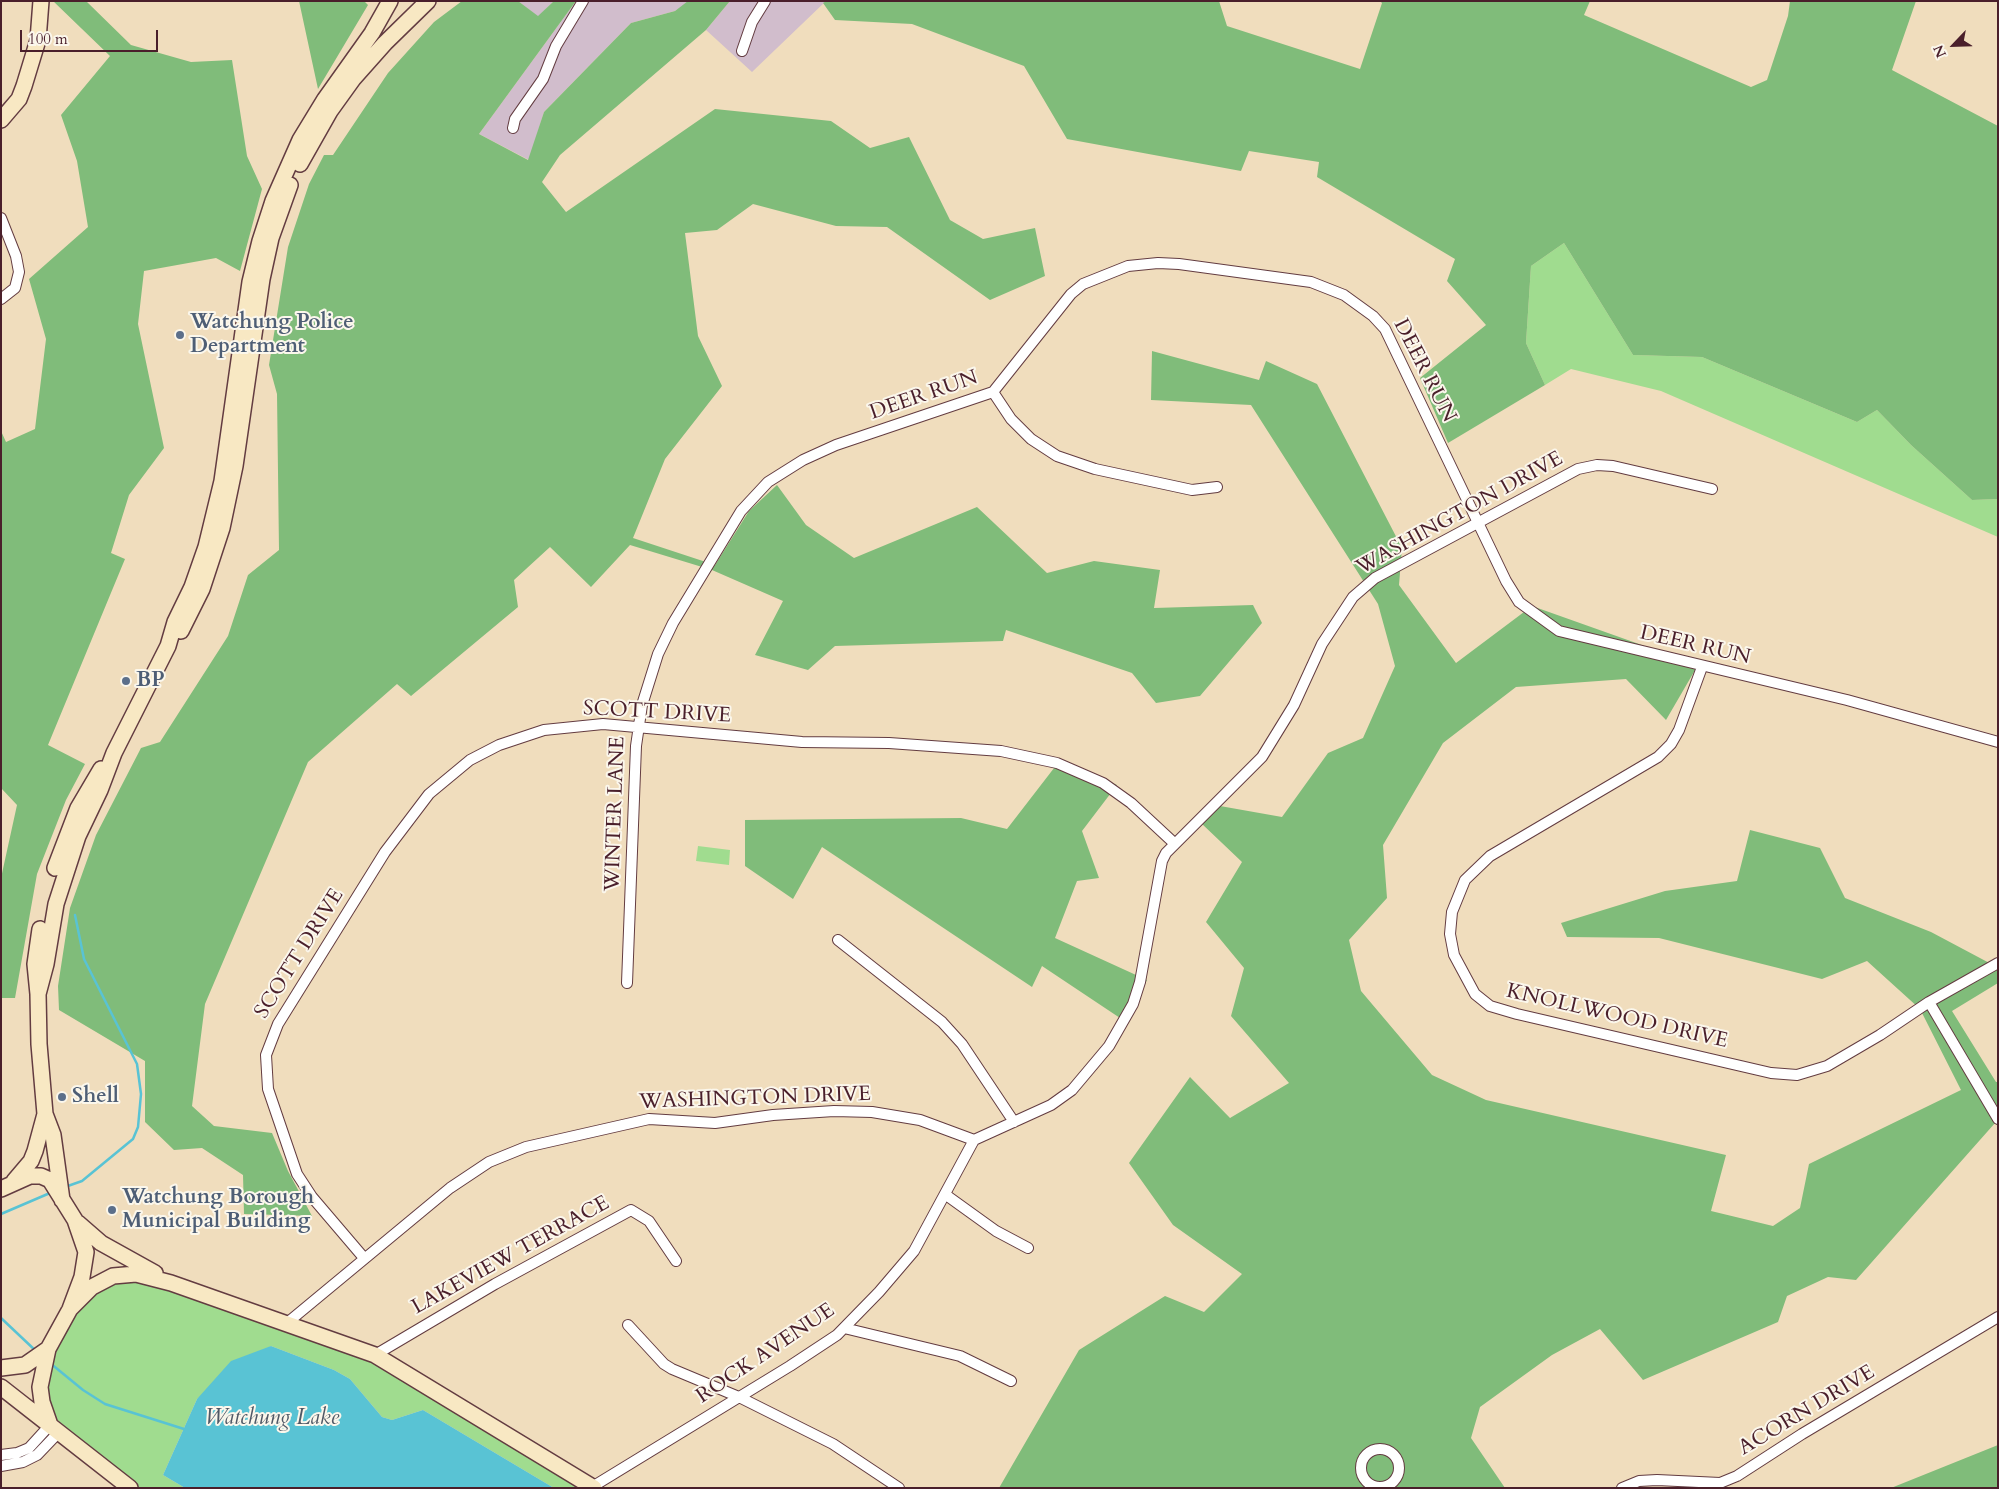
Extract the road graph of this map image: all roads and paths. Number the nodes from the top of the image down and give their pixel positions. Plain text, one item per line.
1 (41, 1) edge
2 (390, 1) edge
3 (412, 1) edge
4 (418, 1) edge
5 (428, 1) edge
6 (583, 1) edge
7 (765, 1) edge
8 (742, 51) dead end
9 (1, 120) edge
10 (513, 128) dead end
11 (1, 218) edge
12 (1, 299) edge
13 (992, 392) junction
14 (1216, 487) dead end
15 (1712, 489) dead end
16 (1478, 523) junction
17 (689, 597) joint
18 (168, 646) junction
19 (1702, 667) junction
20 (638, 727) junction
21 (1998, 742) edge
22 (1174, 843) junction
23 (838, 940) dead end
24 (1998, 963) edge
25 (627, 983) dead end
26 (1928, 1002) junction
27 (46, 1114) junction
28 (1998, 1119) edge
29 (1014, 1122) junction
30 (974, 1140) junction
31 (56, 1181) junction
32 (6, 1186) edge
33 (946, 1195) junction
34 (75, 1220) junction
35 (1028, 1248) dead end
36 (364, 1258) junction
37 (676, 1261) dead end
38 (171, 1284) junction
39 (70, 1309) junction
40 (1998, 1317) edge
41 (286, 1324) junction
42 (628, 1325) dead end
43 (844, 1328) junction
44 (375, 1355) junction
45 (43, 1359) junction
46 (1, 1368) edge
47 (1011, 1381) dead end
48 (1, 1386) edge
49 (41, 1396) junction
50 (739, 1398) junction
51 (25, 1406) junction
52 (55, 1428) junction
53 (1, 1456) edge
54 (1, 1466) edge
55 (593, 1487) edge
56 (130, 1488) edge
57 (899, 1488) edge
58 (1622, 1488) edge

1 - 9 main road
2 - 18 main road
3 - 4 main road
5 - 18 main road
6 - 10 street
7 - 8 street
11 - 12 street
13 - 14 street
13 - 16 street, DEER RUN
13 - 17 street, DEER RUN
15 - 16 street, WASHINGTON DRIVE
16 - 19 street, DEER RUN
16 - 22 street, WASHINGTON DRIVE
17 - 20 street, WINTER LANE
18 - 27 main road
19 - 21 street, DEER RUN
19 - 26 street, KNOLLWOOD DRIVE
20 - 22 street, SCOTT DRIVE
20 - 25 street, WINTER LANE
20 - 36 street, SCOTT DRIVE
22 - 29 street, WASHINGTON DRIVE
23 - 29 street
24 - 26 street, KNOLLWOOD DRIVE
26 - 28 street
27 - 31 main road
27 - 32 main road
29 - 30 street, WASHINGTON DRIVE
30 - 33 street, ROCK AVENUE
30 - 36 street, WASHINGTON DRIVE
31 - 32 main road
31 - 34 main road
33 - 35 street
33 - 43 street, ROCK AVENUE
34 - 38 main road
34 - 39 main road
36 - 41 street, WASHINGTON DRIVE
37 - 44 street, LAKEVIEW TERRACE
38 - 39 main road
38 - 41 main road
39 - 45 main road
40 - 58 street, ACORN DRIVE
41 - 44 main road
42 - 50 street
43 - 47 street
43 - 50 street, ROCK AVENUE
44 - 55 main road
45 - 46 main road
45 - 49 main road
48 - 51 main road
49 - 51 main road
49 - 52 main road
50 - 55 street, ROCK AVENUE
50 - 57 street
51 - 52 main road
52 - 53 street
52 - 54 street
52 - 56 main road

